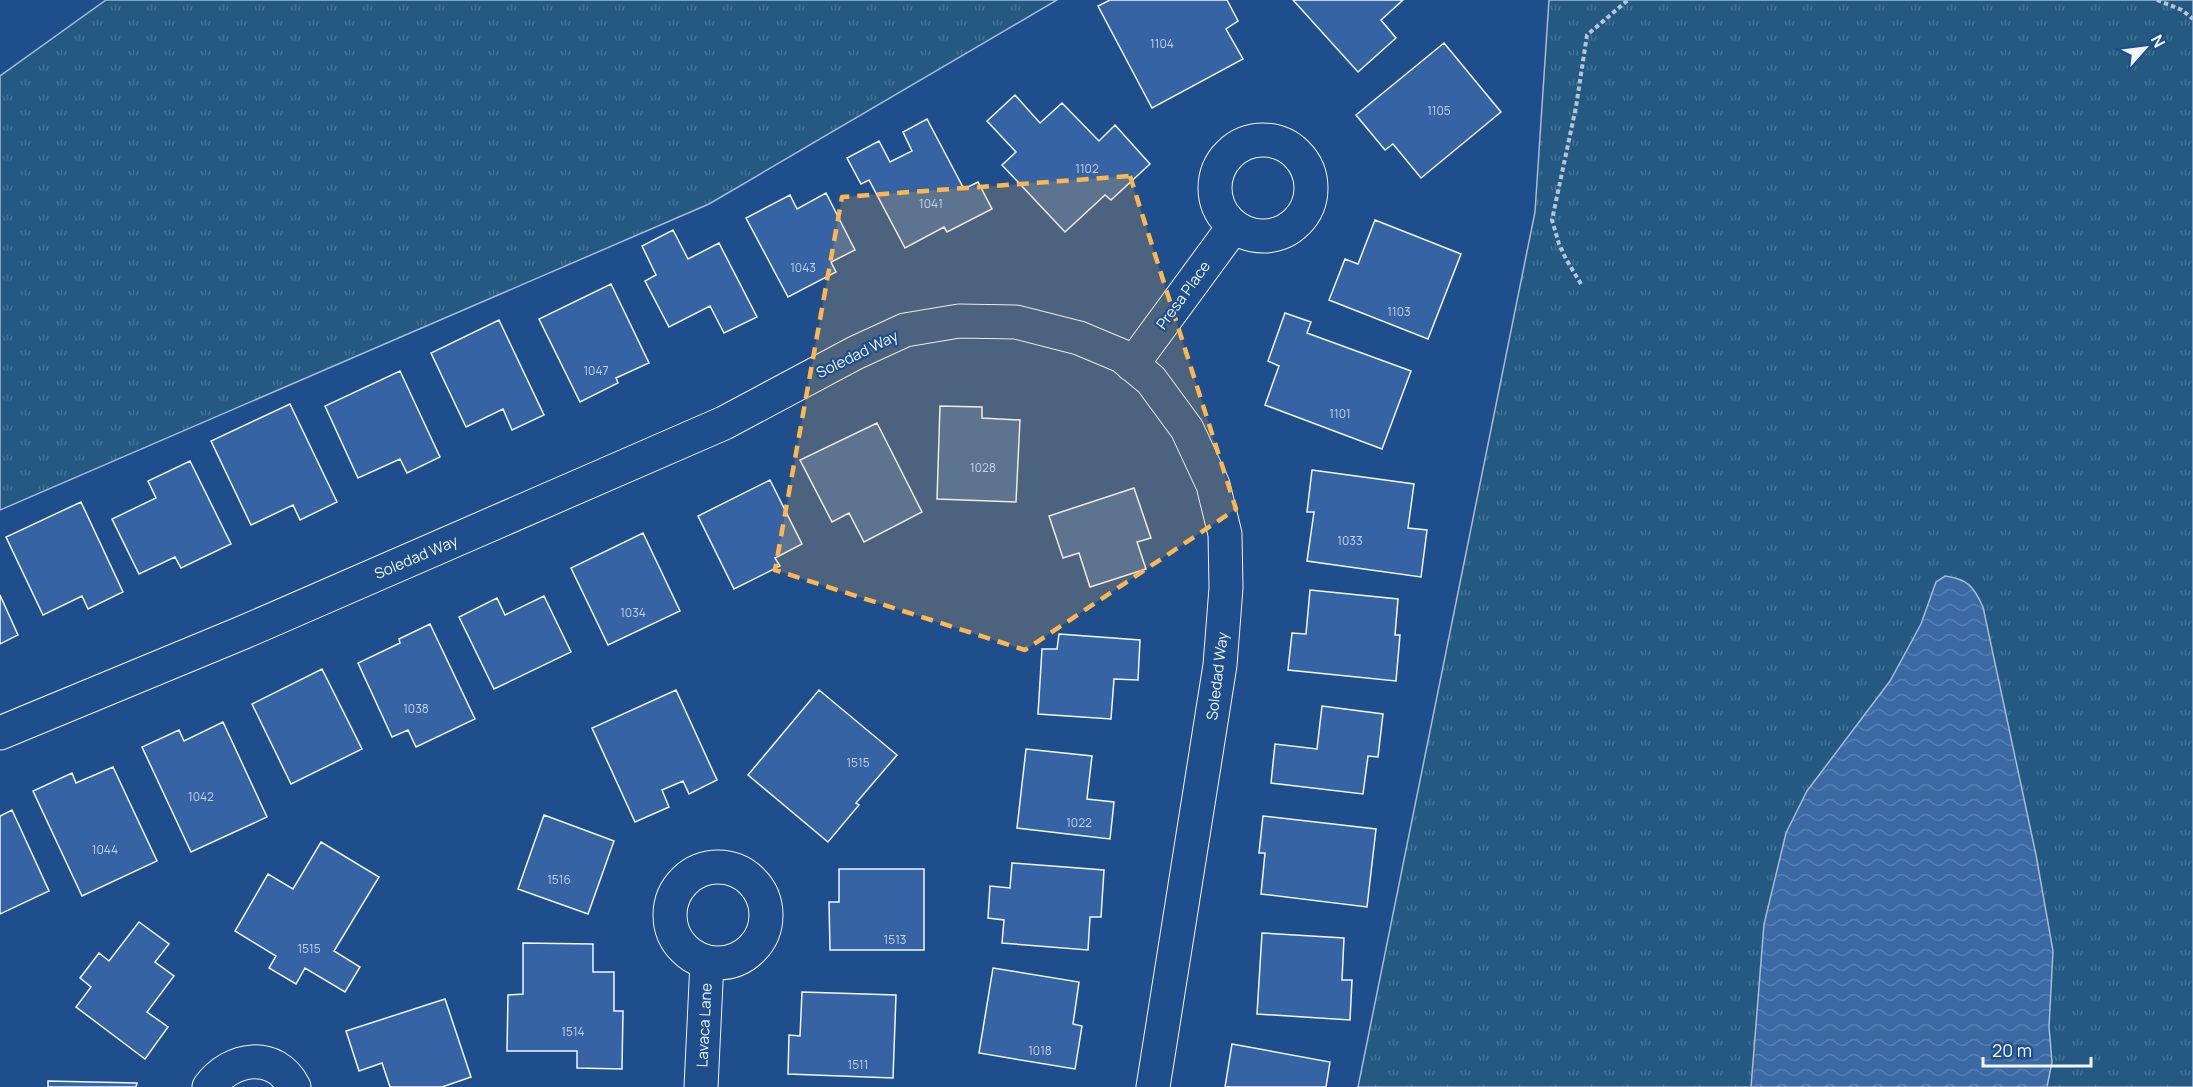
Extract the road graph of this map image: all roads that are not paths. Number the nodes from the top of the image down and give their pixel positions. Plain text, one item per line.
1 (1234, 226) dead end
2 (1132, 365) junction
3 (0, 733) edge
4 (707, 962) dead end
5 (209, 1087) edge
6 (294, 1087) edge
7 (701, 1087) edge
8 (1153, 1087) edge

1 - 2 street, Presa Place
2 - 3 street, Soledad Way
2 - 8 street, Soledad Way
4 - 7 street, Lavaca Lane
5 - 6 street

